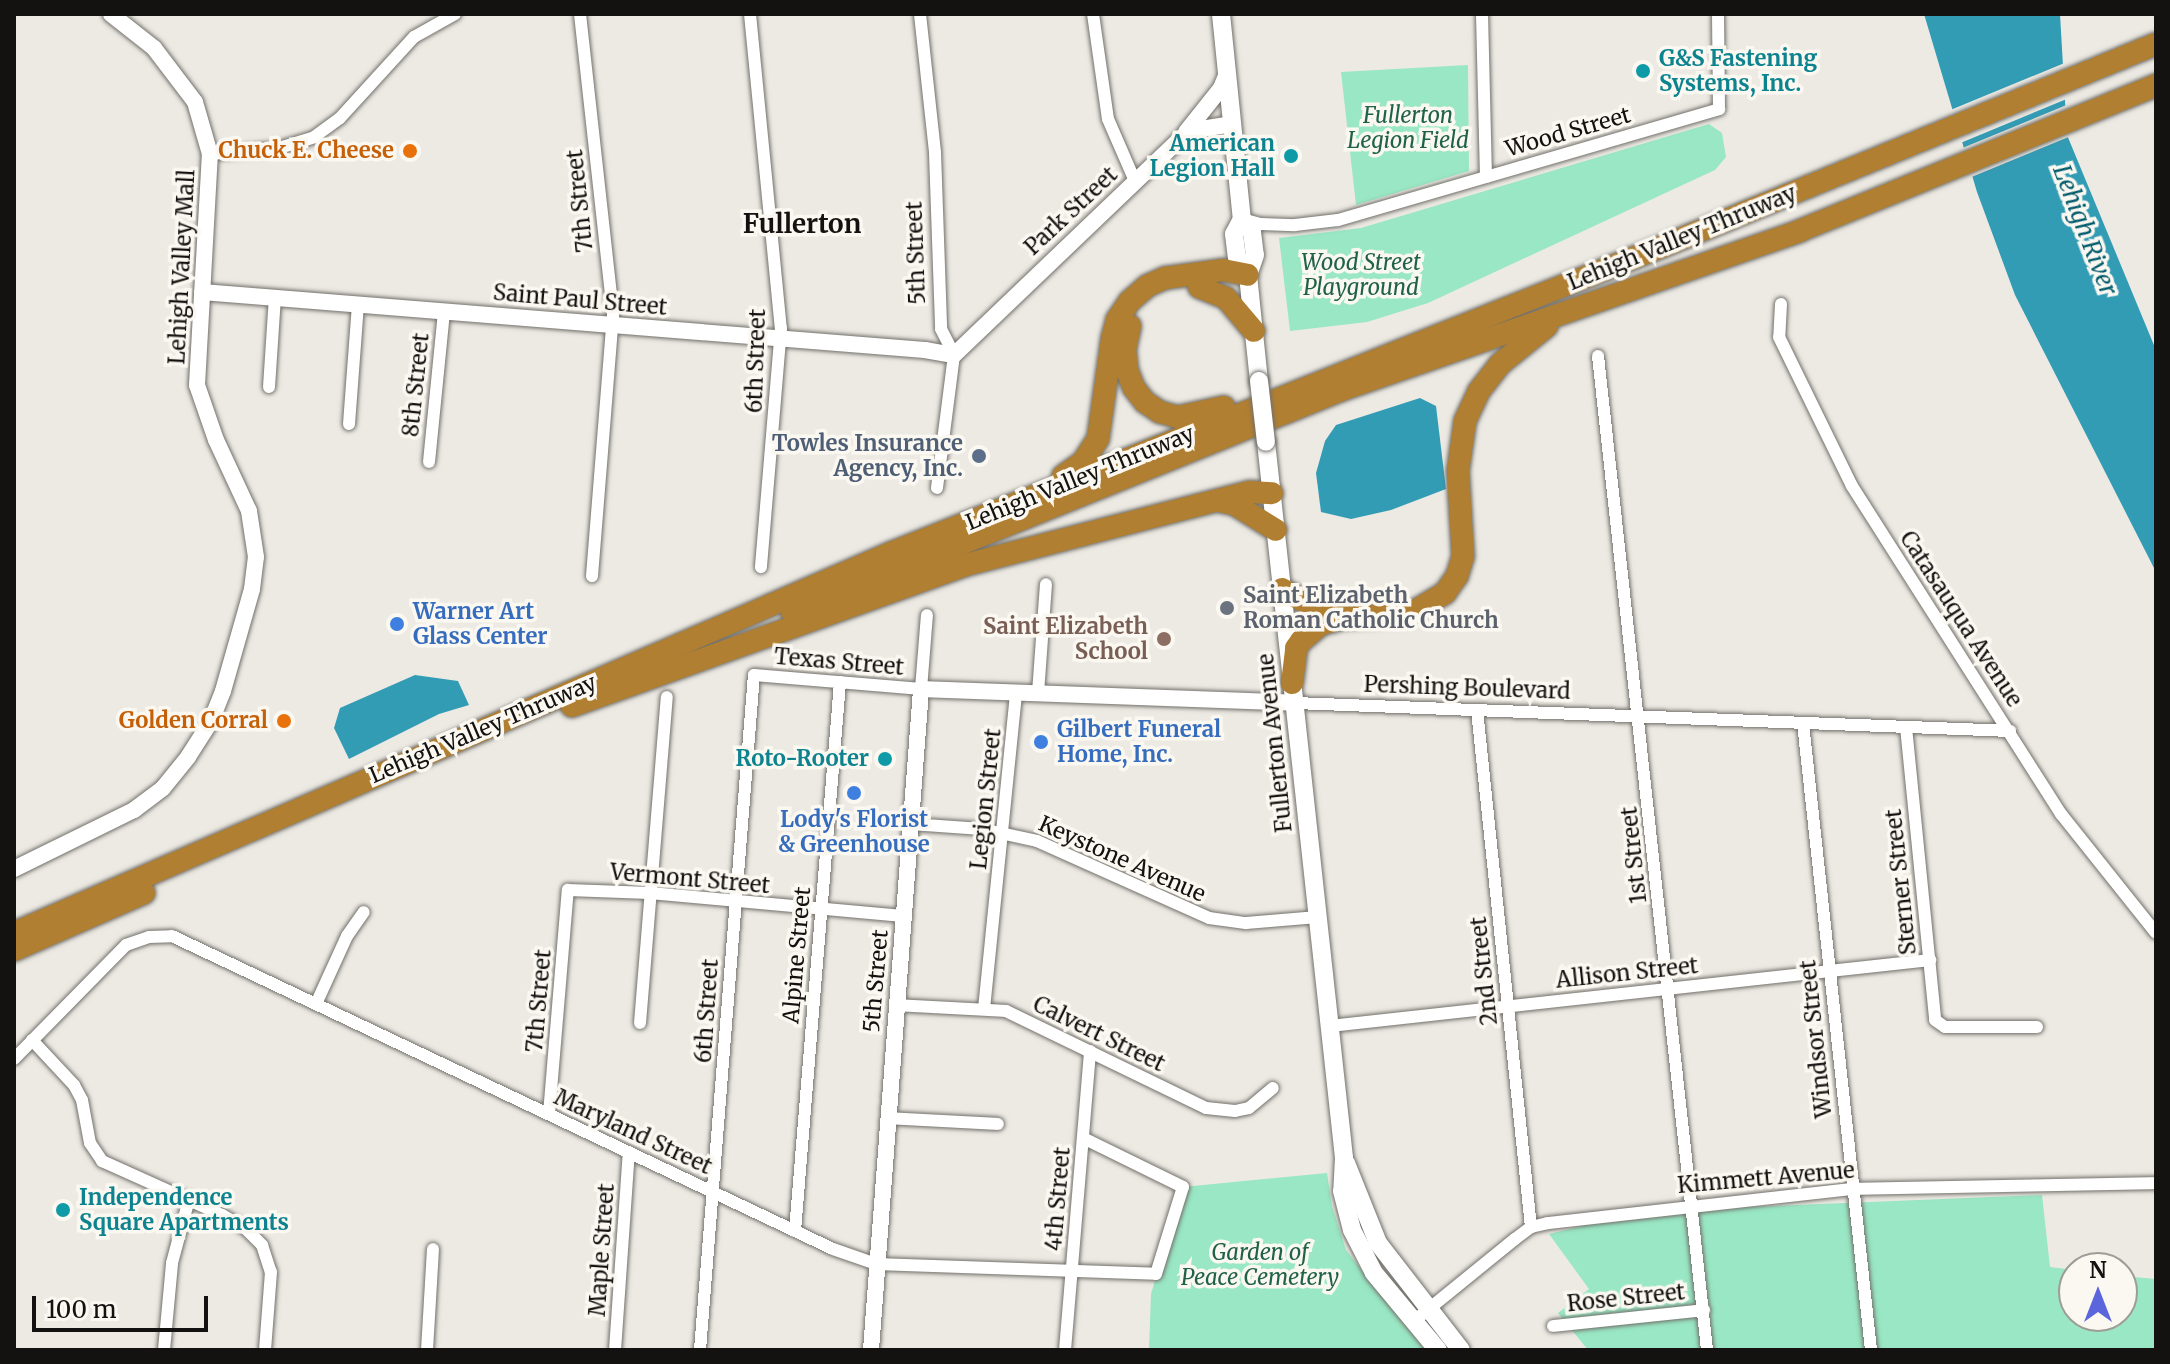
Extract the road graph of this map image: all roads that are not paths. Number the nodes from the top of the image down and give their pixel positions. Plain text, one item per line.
1 (111, 14) edge
2 (455, 14) edge
3 (580, 14) edge
4 (750, 14) edge
5 (920, 14) edge
6 (1093, 14) edge
7 (1221, 14) edge
8 (1482, 14) edge
9 (1718, 14) edge
10 (2156, 44) edge
11 (1228, 72) junction
12 (2156, 85) edge
13 (1233, 124) junction
14 (1181, 138) junction
15 (210, 154) junction
16 (1486, 177) junction
17 (1135, 181) junction
18 (1242, 219) junction
19 (1248, 275) junction
20 (1199, 287) junction
21 (202, 292) junction
22 (275, 297) junction
23 (358, 304) junction
24 (1781, 304) dead end
25 (444, 311) junction
26 (1567, 312) junction
27 (613, 325) junction
28 (1254, 331) junction
29 (780, 338) junction
30 (954, 355) junction
31 (1598, 356) dead end
32 (1352, 369) junction
33 (269, 387) dead end
34 (349, 424) dead end
35 (429, 462) dead end
36 (937, 488) dead end
37 (1272, 493) junction
38 (1218, 501) junction
39 (1276, 530) junction
40 (891, 553) junction
41 (761, 567) dead end
42 (592, 576) dead end
43 (1046, 584) dead end
44 (1282, 589) junction
45 (927, 615) dead end
46 (1345, 618) junction
47 (754, 675) joint
48 (840, 682) junction
49 (921, 689) junction
50 (1016, 693) junction
51 (1038, 693) junction
52 (1294, 693) junction
53 (667, 697) dead end
54 (572, 706) junction
55 (1477, 710) junction
56 (1639, 717) junction
57 (1803, 723) junction
58 (1906, 727) junction
59 (2010, 731) junction
60 (911, 824) junction
61 (1004, 832) junction
62 (14, 869) edge
63 (568, 890) joint
64 (650, 893) junction
65 (735, 902) junction
66 (821, 910) junction
67 (364, 912) dead end
68 (903, 916) junction
69 (1318, 917) junction
70 (14, 933) edge
71 (2156, 933) edge
72 (14, 950) edge
73 (1930, 960) junction
74 (1829, 971) junction
75 (1669, 988) junction
76 (316, 1004) junction
77 (896, 1005) junction
78 (1509, 1006) junction
79 (984, 1009) junction
80 (640, 1023) dead end
81 (1330, 1026) junction
82 (2037, 1027) dead end
83 (32, 1040) junction
84 (1090, 1051) junction
85 (14, 1059) edge
86 (1273, 1088) dead end
87 (549, 1114) junction
88 (887, 1118) junction
89 (998, 1124) dead end
90 (1083, 1138) junction
91 (629, 1152) junction
92 (2156, 1183) edge
93 (1852, 1189) junction
94 (713, 1191) junction
95 (189, 1199) junction
96 (1692, 1205) junction
97 (1531, 1227) junction
98 (795, 1231) junction
99 (433, 1249) dead end
100 (876, 1264) junction
101 (1072, 1272) junction
102 (1704, 1310) junction
103 (1421, 1316) junction
104 (1553, 1326) dead end
105 (164, 1350) edge
106 (265, 1350) edge
107 (427, 1350) edge
108 (615, 1350) edge
109 (700, 1350) edge
110 (871, 1350) edge
111 (1065, 1350) edge
112 (1438, 1350) edge
113 (1461, 1350) edge
114 (1707, 1350) edge
115 (1871, 1350) edge

1 - 15 street, Lehigh Valley Mall
2 - 15 street
3 - 27 street, 7th Street
4 - 29 street, 6th Street
5 - 30 street, 5th Street
6 - 17 street
7 - 11 main road, Fullerton Avenue
8 - 16 street
9 - 16 street, Wood Street
10 - 32 highway, Lehigh Valley Thruway
11 - 13 main road, Fullerton Avenue
11 - 14 street
12 - 26 highway, Lehigh Valley Thruway
13 - 14 street, Park Street
13 - 18 main road, Fullerton Avenue
14 - 17 street, Park Street
15 - 21 street, Lehigh Valley Mall
16 - 18 street, Wood Street
17 - 30 street, Park Street
18 - 19 main road, Fullerton Avenue
19 - 20 highway
19 - 28 main road, Fullerton Avenue
19 - 40 highway
20 - 28 highway
20 - 32 highway
21 - 22 street, Saint Paul Street
21 - 62 street, Lehigh Valley Mall
22 - 23 street, Saint Paul Street
22 - 33 street
23 - 25 street, Saint Paul Street
23 - 34 street
24 - 59 street, Catasauqua Avenue
25 - 27 street, Saint Paul Street
25 - 35 street, 8th Street
26 - 46 highway
26 - 54 highway, Lehigh Valley Thruway
27 - 29 street, Saint Paul Street
27 - 42 street, 7th Street
28 - 37 main road, Fullerton Avenue, bridge
29 - 30 street, Saint Paul Street
29 - 41 street, 6th Street
30 - 36 street, 5th Street
31 - 56 street, 1st Street
32 - 40 highway, Lehigh Valley Thruway
37 - 38 highway
37 - 39 main road, Fullerton Avenue
38 - 39 highway
38 - 54 highway
39 - 44 main road, Fullerton Avenue
40 - 70 highway, Lehigh Valley Thruway
43 - 51 street
44 - 46 highway
44 - 52 main road, Fullerton Avenue
45 - 49 street, 5th Street
46 - 52 highway
47 - 48 street, Texas Street
47 - 65 street, 6th Street
48 - 49 street, Texas Street
48 - 66 street, Alpine Street
49 - 50 street, Pershing Boulevard
49 - 60 street, 5th Street
50 - 51 street, Pershing Boulevard
50 - 61 street, Legion Street
51 - 52 street, Pershing Boulevard
52 - 55 street, Pershing Boulevard
52 - 69 main road, Fullerton Avenue
53 - 64 street
54 - 72 highway, Lehigh Valley Thruway
55 - 56 street, Pershing Boulevard
55 - 78 street, 2nd Street
56 - 57 street, Pershing Boulevard
56 - 75 street, 1st Street
57 - 58 street, Pershing Boulevard
57 - 74 street, Windsor Street
58 - 59 street, Pershing Boulevard
58 - 73 street, Sterner Street
59 - 71 street, Catasauqua Avenue
60 - 61 street, Keystone Avenue
60 - 68 street, 5th Street
61 - 69 street, Keystone Avenue
61 - 79 street, Legion Street
63 - 64 street, Vermont Street
63 - 87 street, 7th Street
64 - 65 street, Vermont Street
64 - 80 street
65 - 66 street, Vermont Street
65 - 94 street, 6th Street
66 - 68 street, Vermont Street
66 - 98 street, Alpine Street
67 - 76 street
68 - 77 street, 5th Street
69 - 81 main road, Fullerton Avenue
73 - 74 street, Allison Street
73 - 82 street, Sterner Street
74 - 75 street, Allison Street
74 - 93 street, Windsor Street
75 - 78 street, Allison Street
75 - 96 street, 1st Street
76 - 83 street, Maryland Street
76 - 87 street, Maryland Street
77 - 79 street, Calvert Street
77 - 88 street, 5th Street
78 - 81 street, Allison Street
78 - 97 street, 2nd Street
79 - 84 street, Calvert Street
81 - 103 main road, Fullerton Avenue
83 - 85 street
83 - 95 street
84 - 86 street, Calvert Street
84 - 90 street, 4th Street
87 - 91 street, Maryland Street
88 - 89 street
88 - 100 street, 5th Street
90 - 101 street, 4th Street
90 - 101 street, Maryland Street
91 - 94 street, Maryland Street
91 - 108 street, Maple Street
92 - 93 street, Kimmett Avenue
93 - 96 street, Kimmett Avenue
93 - 115 street, Windsor Street
94 - 98 street, Maryland Street
94 - 109 street, 6th Street
95 - 105 street
95 - 106 street
96 - 97 street, Kimmett Avenue
96 - 102 street, 1st Street
97 - 103 street
98 - 100 street, Maryland Street
99 - 107 street
100 - 101 street, Maryland Street
100 - 110 street, 5th Street
101 - 111 street, 4th Street
102 - 104 street, Rose Street
102 - 114 street, 1st Street
103 - 112 main road, Fullerton Avenue
103 - 113 main road, Fullerton Avenue

